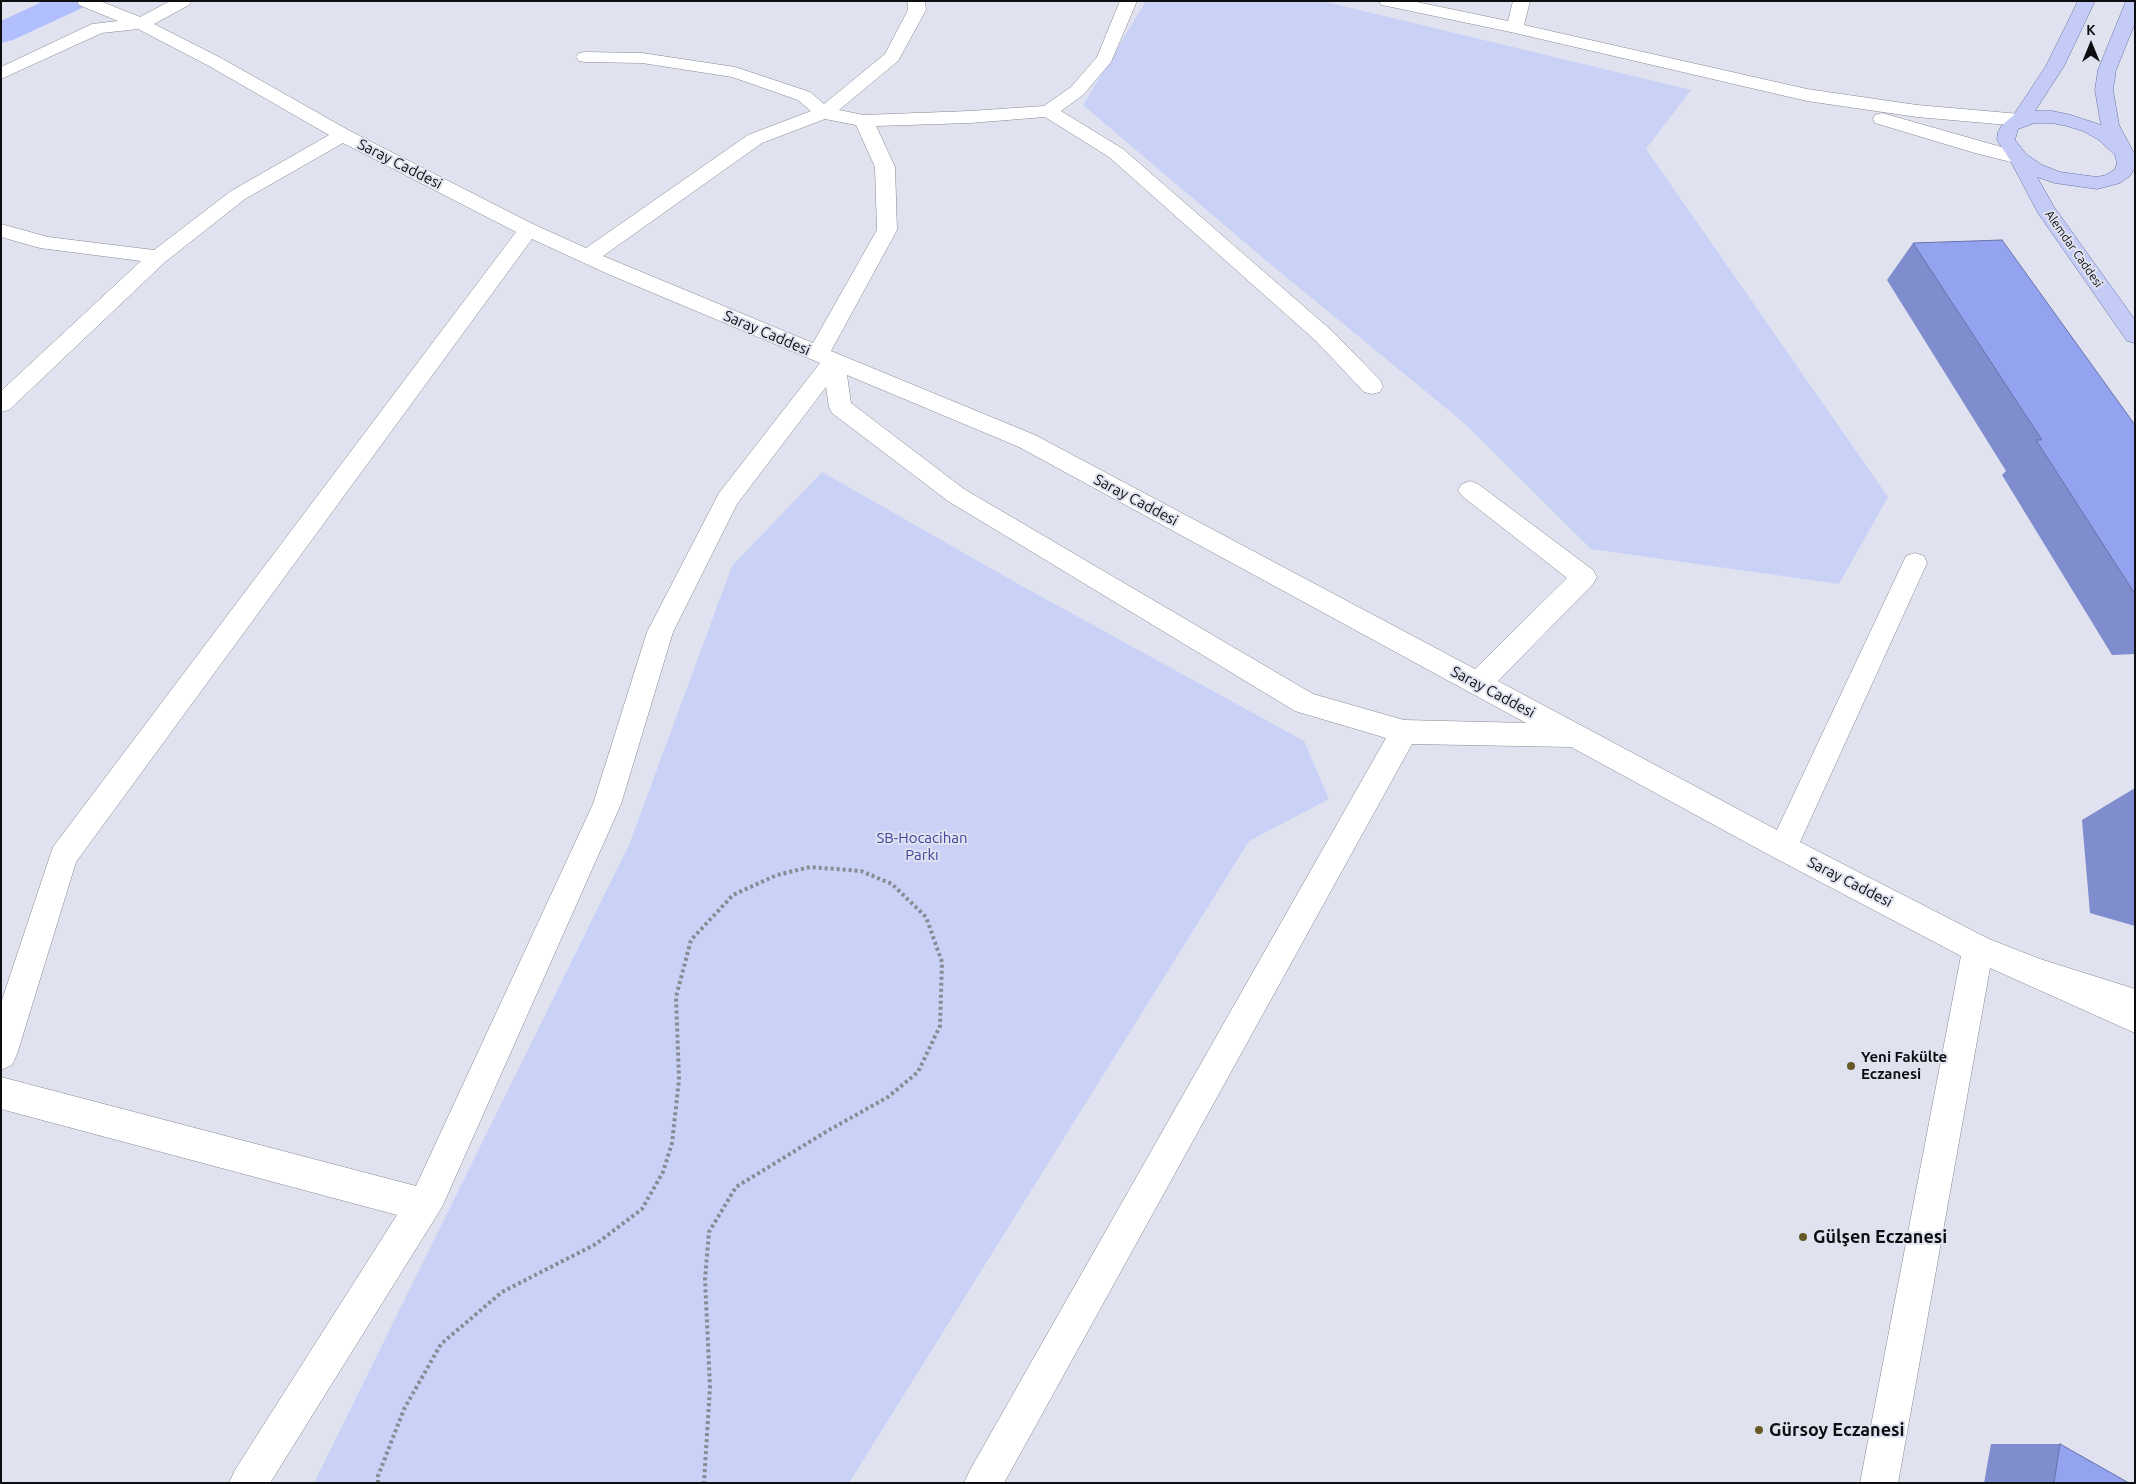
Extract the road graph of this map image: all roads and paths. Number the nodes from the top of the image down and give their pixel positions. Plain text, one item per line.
1 (85, 1) edge
2 (916, 1) edge
3 (1129, 1) edge
4 (1387, 1) edge
5 (1522, 1) edge
6 (2087, 1) edge
7 (2135, 1) edge
8 (148, 2) edge
9 (179, 16) edge
10 (135, 20) junction
11 (1515, 28) junction
12 (585, 56) dead end
13 (215, 62) junction
14 (1, 74) edge
15 (1807, 95) junction
16 (1049, 111) junction
17 (824, 112) junction
18 (2020, 120) junction
19 (864, 121) junction
20 (343, 136) junction
21 (2019, 158) junction
22 (2128, 158) edge
23 (1, 230) edge
24 (528, 230) junction
25 (158, 257) junction
26 (587, 257) junction
27 (2135, 336) edge
28 (826, 357) junction
29 (1372, 386) dead end
30 (5, 396) edge
31 (1470, 490) dead end
32 (1915, 563) dead end
33 (1478, 684) junction
34 (1404, 732) junction
35 (1576, 737) junction
36 (1783, 848) junction
37 (1978, 949) junction
38 (2040, 974) junction
39 (2135, 1004) edge
40 (2135, 1018) edge
41 (1, 1054) edge
42 (1, 1094) edge
43 (423, 1205) junction
44 (248, 1483) edge
45 (378, 1483) edge
46 (704, 1483) edge
47 (983, 1483) edge
48 (1878, 1483) edge

1 - 10 street, Saray Caddesi
2 - 17 street
3 - 16 street
4 - 11 street
5 - 11 street
6 - 18 main road
7 - 22 main road
8 - 9 street
9 - 10 street
9 - 13 street
10 - 13 street, Saray Caddesi
10 - 14 street
11 - 15 street
12 - 17 street
13 - 20 street, Saray Caddesi
15 - 18 street
15 - 21 street
16 - 19 street
16 - 29 street
17 - 19 street
17 - 26 street
18 - 21 main road, Alemdar Caddesi
18 - 22 main road
19 - 28 street
20 - 24 street, Saray Caddesi
20 - 25 street
21 - 22 main road
21 - 27 main road, Alemdar Caddesi
23 - 25 street
24 - 26 street, Saray Caddesi
24 - 41 street
25 - 30 street
26 - 28 street, Saray Caddesi
28 - 33 street, Saray Caddesi
28 - 34 street
28 - 43 street
31 - 33 street
32 - 36 street
33 - 35 street, Saray Caddesi
34 - 35 street
34 - 47 street
35 - 36 street, Saray Caddesi
36 - 37 street, Saray Caddesi
37 - 38 street, Saray Caddesi
37 - 48 street
38 - 39 street, Saray Caddesi
38 - 40 street, Saray Caddesi
42 - 43 street
43 - 44 street
45 - 46 path

